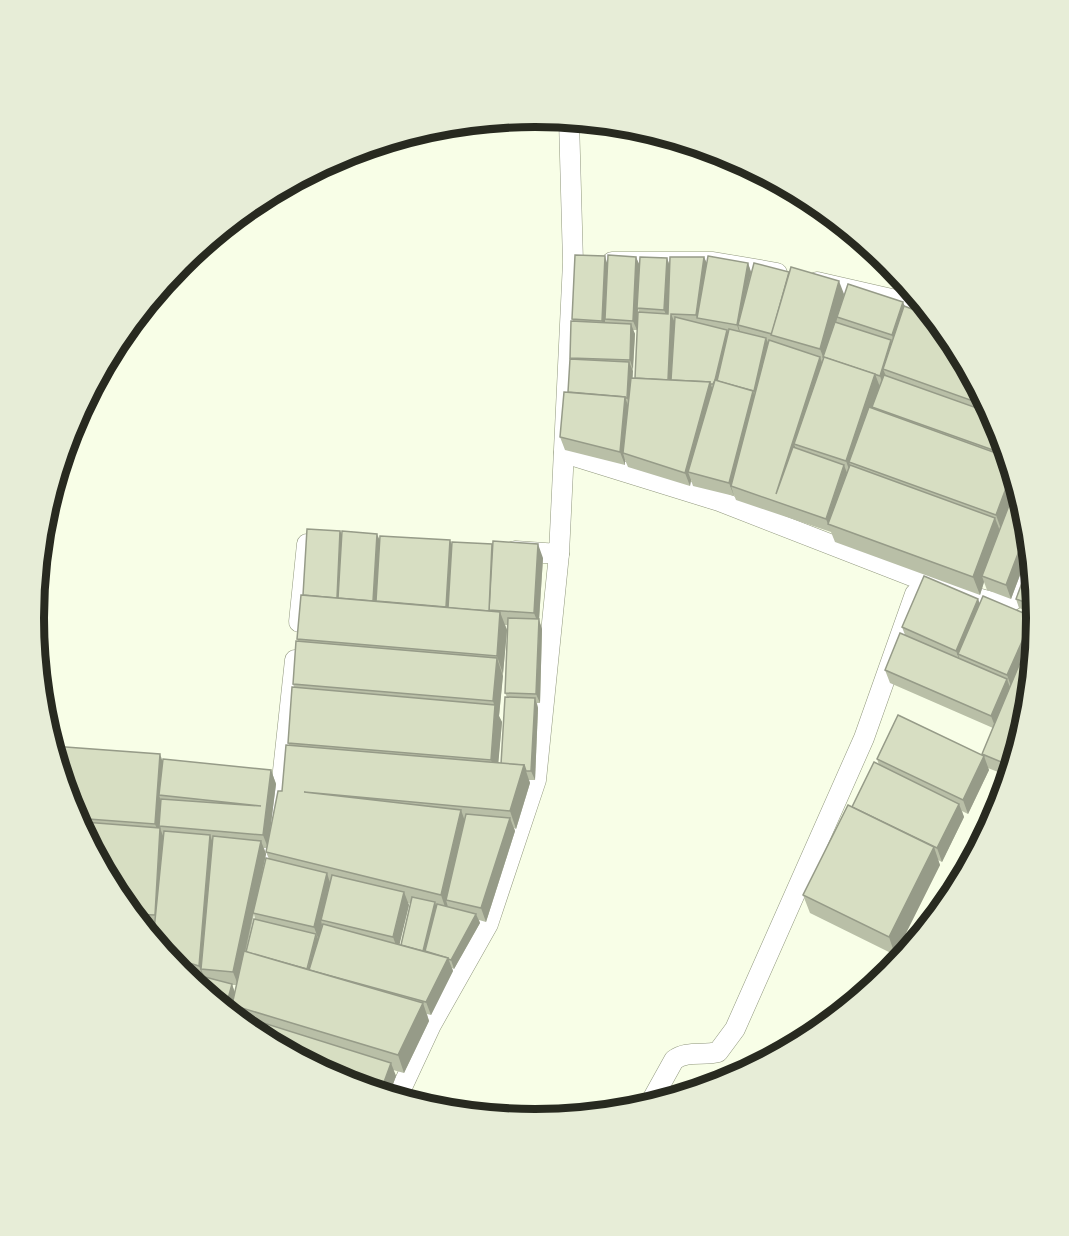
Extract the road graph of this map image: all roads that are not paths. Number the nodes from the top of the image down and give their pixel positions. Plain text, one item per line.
1 (569, 128) edge
2 (573, 262) junction
3 (912, 305) edge
4 (564, 453) junction
5 (837, 521) edge
6 (320, 537) edge
7 (829, 543) junction
8 (499, 550) edge
9 (559, 554) junction
10 (1024, 583) edge
11 (942, 588) junction
12 (996, 602) junction
13 (1026, 615) edge
14 (260, 778) edge
15 (282, 780) junction
16 (259, 903) edge
17 (401, 1090) edge
18 (655, 1094) edge

1 - 2 street
2 - 3 street
2 - 4 street
4 - 7 street
4 - 9 street
5 - 7 street
6 - 15 street
7 - 11 street
8 - 9 street
9 - 17 street
10 - 12 street
11 - 12 street
11 - 18 street
12 - 13 street
14 - 15 street
15 - 16 street

